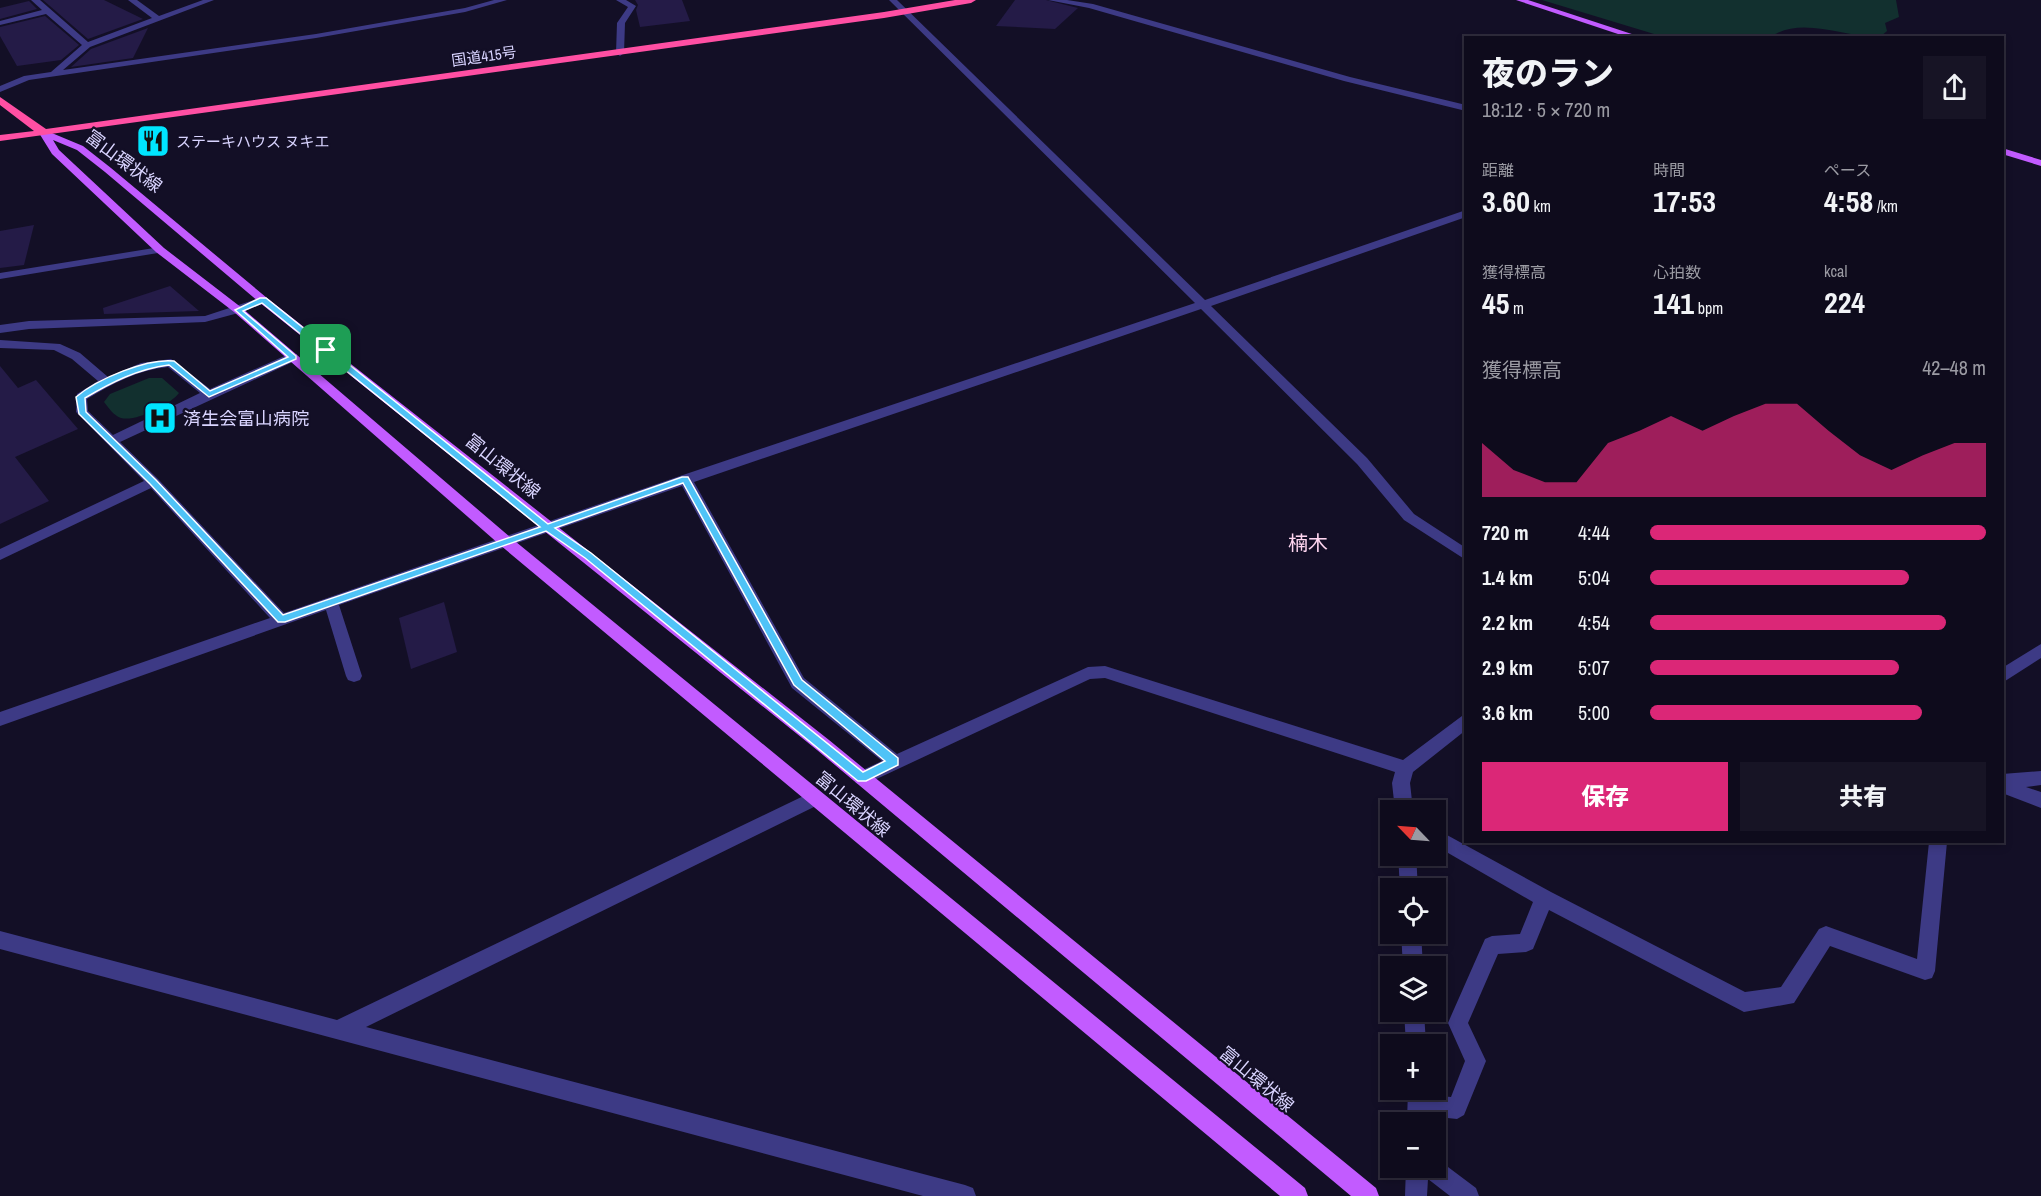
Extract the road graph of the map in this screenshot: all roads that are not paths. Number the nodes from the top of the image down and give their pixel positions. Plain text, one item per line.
1 (35, 0) edge
2 (132, 0) edge
3 (210, 0) edge
4 (503, 0) edge
5 (620, 0) edge
6 (893, 0) edge
7 (971, 0) edge
8 (1052, 0) edge
9 (1520, 0) edge
10 (49, 11) junction
11 (906, 12) junction
12 (158, 19) junction
13 (0, 23) edge
14 (1634, 36) edge
15 (87, 45) junction
16 (620, 53) junction
17 (55, 73) junction
18 (0, 89) edge
19 (0, 100) edge
20 (1464, 108) edge
21 (44, 133) junction
22 (0, 138) edge
23 (2004, 152) edge
24 (2041, 163) edge
25 (1464, 214) edge
26 (160, 250) junction
27 (0, 276) edge
28 (263, 300) junction
29 (1201, 305) junction
30 (238, 310) junction
31 (0, 329) edge
32 (0, 344) edge
33 (293, 357) junction
34 (106, 382) junction
35 (209, 394) junction
36 (111, 441) junction
37 (685, 479) junction
38 (153, 482) junction
39 (547, 528) junction
40 (505, 541) junction
41 (1464, 554) edge
42 (0, 555) edge
43 (331, 602) junction
44 (281, 620) junction
45 (2041, 650) edge
46 (354, 676) dead end
47 (2004, 676) edge
48 (0, 719) edge
49 (1464, 722) edge
50 (894, 761) junction
51 (1405, 768) junction
52 (862, 778) junction
53 (2041, 778) edge
54 (2004, 783) edge
55 (2004, 784) edge
56 (816, 798) junction
57 (1403, 800) edge
58 (2041, 800) edge
59 (1446, 843) edge
60 (1938, 843) edge
61 (1544, 898) junction
62 (0, 940) edge
63 (338, 1030) junction
64 (1418, 1105) edge
65 (1417, 1178) edge
66 (1444, 1178) edge
67 (965, 1196) edge
68 (1297, 1196) edge
69 (1368, 1196) edge
70 (1416, 1196) edge
71 (1468, 1196) edge

1 - 10 street
2 - 12 street
3 - 12 street
4 - 17 street
5 - 16 street
6 - 11 street
7 - 11 highway, 国道415号
8 - 20 street
9 - 14 main road
10 - 13 street
10 - 15 street
11 - 16 highway, 国道415号
11 - 29 street
12 - 15 street
15 - 17 street
16 - 21 highway, 国道415号
17 - 18 street
19 - 21 highway
21 - 22 highway, 国道415号
21 - 26 main road, 富山環状線
21 - 28 main road, 富山環状線
23 - 24 main road
25 - 29 street
26 - 27 street
26 - 30 main road, 富山環状線
28 - 30 street
28 - 39 main road, 富山環状線
29 - 37 street
29 - 41 street
30 - 31 street
30 - 33 main road, 富山環状線
32 - 34 street
33 - 35 street
33 - 40 main road, 富山環状線
34 - 35 street
34 - 36 street
35 - 36 street
36 - 38 street
37 - 39 street
37 - 50 street
38 - 42 street
38 - 44 street
39 - 40 street
39 - 52 main road, 富山環状線
40 - 43 street
40 - 56 main road, 富山環状線
43 - 44 street
43 - 46 street
44 - 48 street
45 - 47 street
49 - 51 street
50 - 51 street
50 - 52 street
51 - 57 street
52 - 69 main road, 富山環状線
53 - 54 street
55 - 58 street
56 - 63 street
56 - 68 main road, 富山環状線
59 - 61 street
60 - 61 street
61 - 64 street
62 - 63 street
63 - 67 street
65 - 70 street
66 - 71 street

